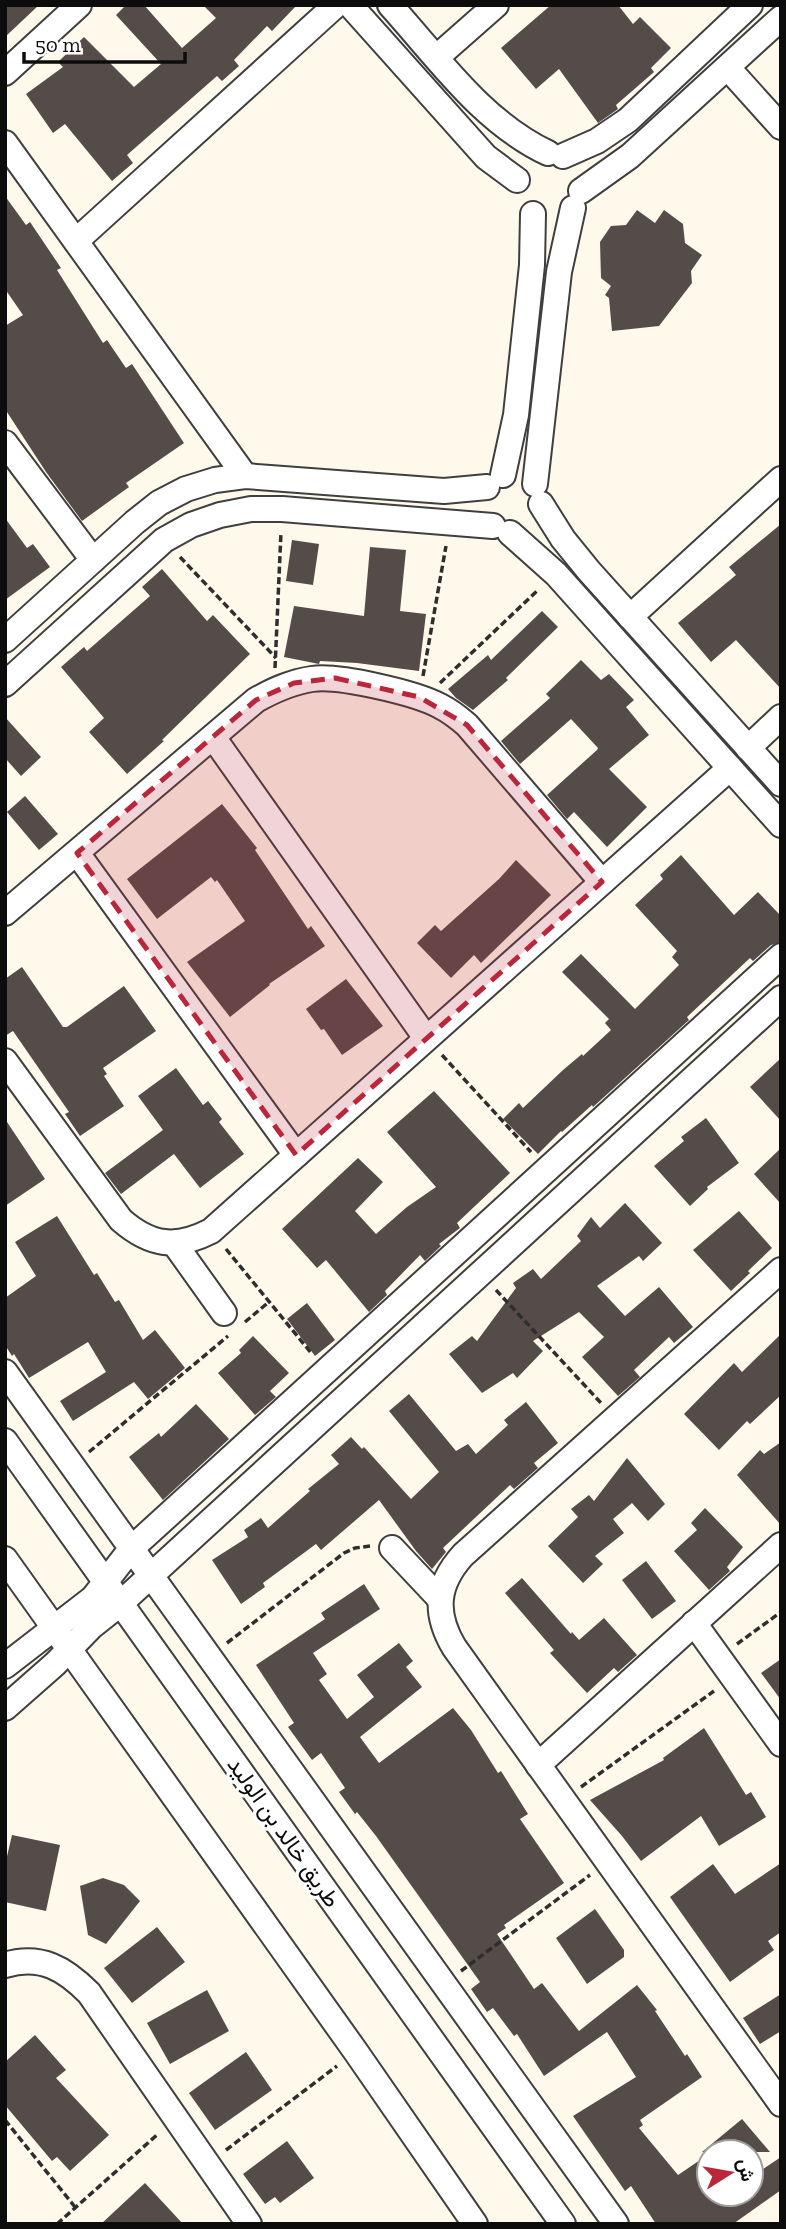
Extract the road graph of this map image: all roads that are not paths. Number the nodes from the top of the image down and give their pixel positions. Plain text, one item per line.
1 (79, 5) edge
2 (336, 5) edge
3 (350, 5) edge
4 (390, 5) edge
5 (496, 5) edge
6 (750, 5) edge
7 (781, 18) edge
8 (437, 57) junction
9 (727, 68) junction
10 (5, 73) edge
11 (781, 127) edge
12 (5, 143) edge
13 (556, 154) junction
14 (517, 180) junction
15 (577, 200) junction
16 (533, 214) junction
17 (76, 241) junction
18 (5, 443) edge
19 (245, 476) junction
20 (781, 479) edge
21 (495, 481) junction
22 (538, 494) junction
23 (502, 530) junction
24 (93, 560) junction
25 (630, 617) junction
26 (5, 640) edge
27 (5, 684) edge
28 (781, 717) edge
29 (214, 737) junction
30 (748, 748) junction
31 (730, 768) junction
32 (781, 784) edge
33 (781, 825) edge
34 (77, 853) junction
35 (602, 882) junction
36 (5, 913) edge
37 (781, 956) edge
38 (781, 998) edge
39 (426, 1038) junction
40 (5, 1061) edge
41 (613, 1109) junction
42 (634, 1133) junction
43 (296, 1155) junction
44 (174, 1243) junction
45 (781, 1270) edge
46 (224, 1313) dead end
47 (5, 1372) edge
48 (5, 1441) edge
49 (781, 1545) edge
50 (392, 1548) road end
51 (131, 1549) junction
52 (5, 1559) edge
53 (150, 1576) junction
54 (106, 1582) junction
55 (440, 1599) junction
56 (121, 1603) junction
57 (694, 1623) junction
58 (55, 1630) junction
59 (70, 1649) junction
60 (5, 1667) edge
61 (5, 1708) edge
62 (781, 1744) edge
63 (538, 1765) junction
64 (5, 1965) edge
65 (781, 2104) edge
66 (249, 2224) edge
67 (475, 2224) edge
68 (563, 2224) edge
69 (616, 2224) edge

1 - 10 street
2 - 17 street
3 - 14 street
4 - 8 street
5 - 8 street
6 - 13 street
7 - 9 street
8 - 13 street
9 - 11 street
9 - 15 street
12 - 17 street
13 - 14 street
13 - 15 street
14 - 16 street
15 - 16 street
15 - 22 street
16 - 21 street
17 - 19 street
18 - 24 street
19 - 21 street
19 - 24 street
20 - 25 street
21 - 22 street
21 - 23 street
22 - 23 street
22 - 25 street
23 - 27 street
23 - 31 street
24 - 26 street
25 - 30 street
28 - 30 street
29 - 34 street
29 - 35 street
29 - 39 street
30 - 32 street
31 - 33 street
31 - 35 street
34 - 36 street
34 - 43 street
35 - 39 street
37 - 41 street
38 - 42 street
39 - 43 street
40 - 44 street
41 - 42 street
41 - 51 street
42 - 53 street
43 - 44 street
44 - 46 street
45 - 55 street
47 - 51 street
48 - 54 street, طريق خالد بن الوليد
49 - 57 street
50 - 55 street
51 - 53 street
51 - 54 street
52 - 58 street
53 - 56 street
53 - 69 street
54 - 56 street, طريق خالد بن الوليد
54 - 58 street
55 - 63 street
56 - 59 street
56 - 68 street, طريق خالد بن الوليد
57 - 62 street
57 - 63 street
58 - 59 street
58 - 60 street
59 - 61 street
59 - 67 street
63 - 65 street
64 - 66 street

